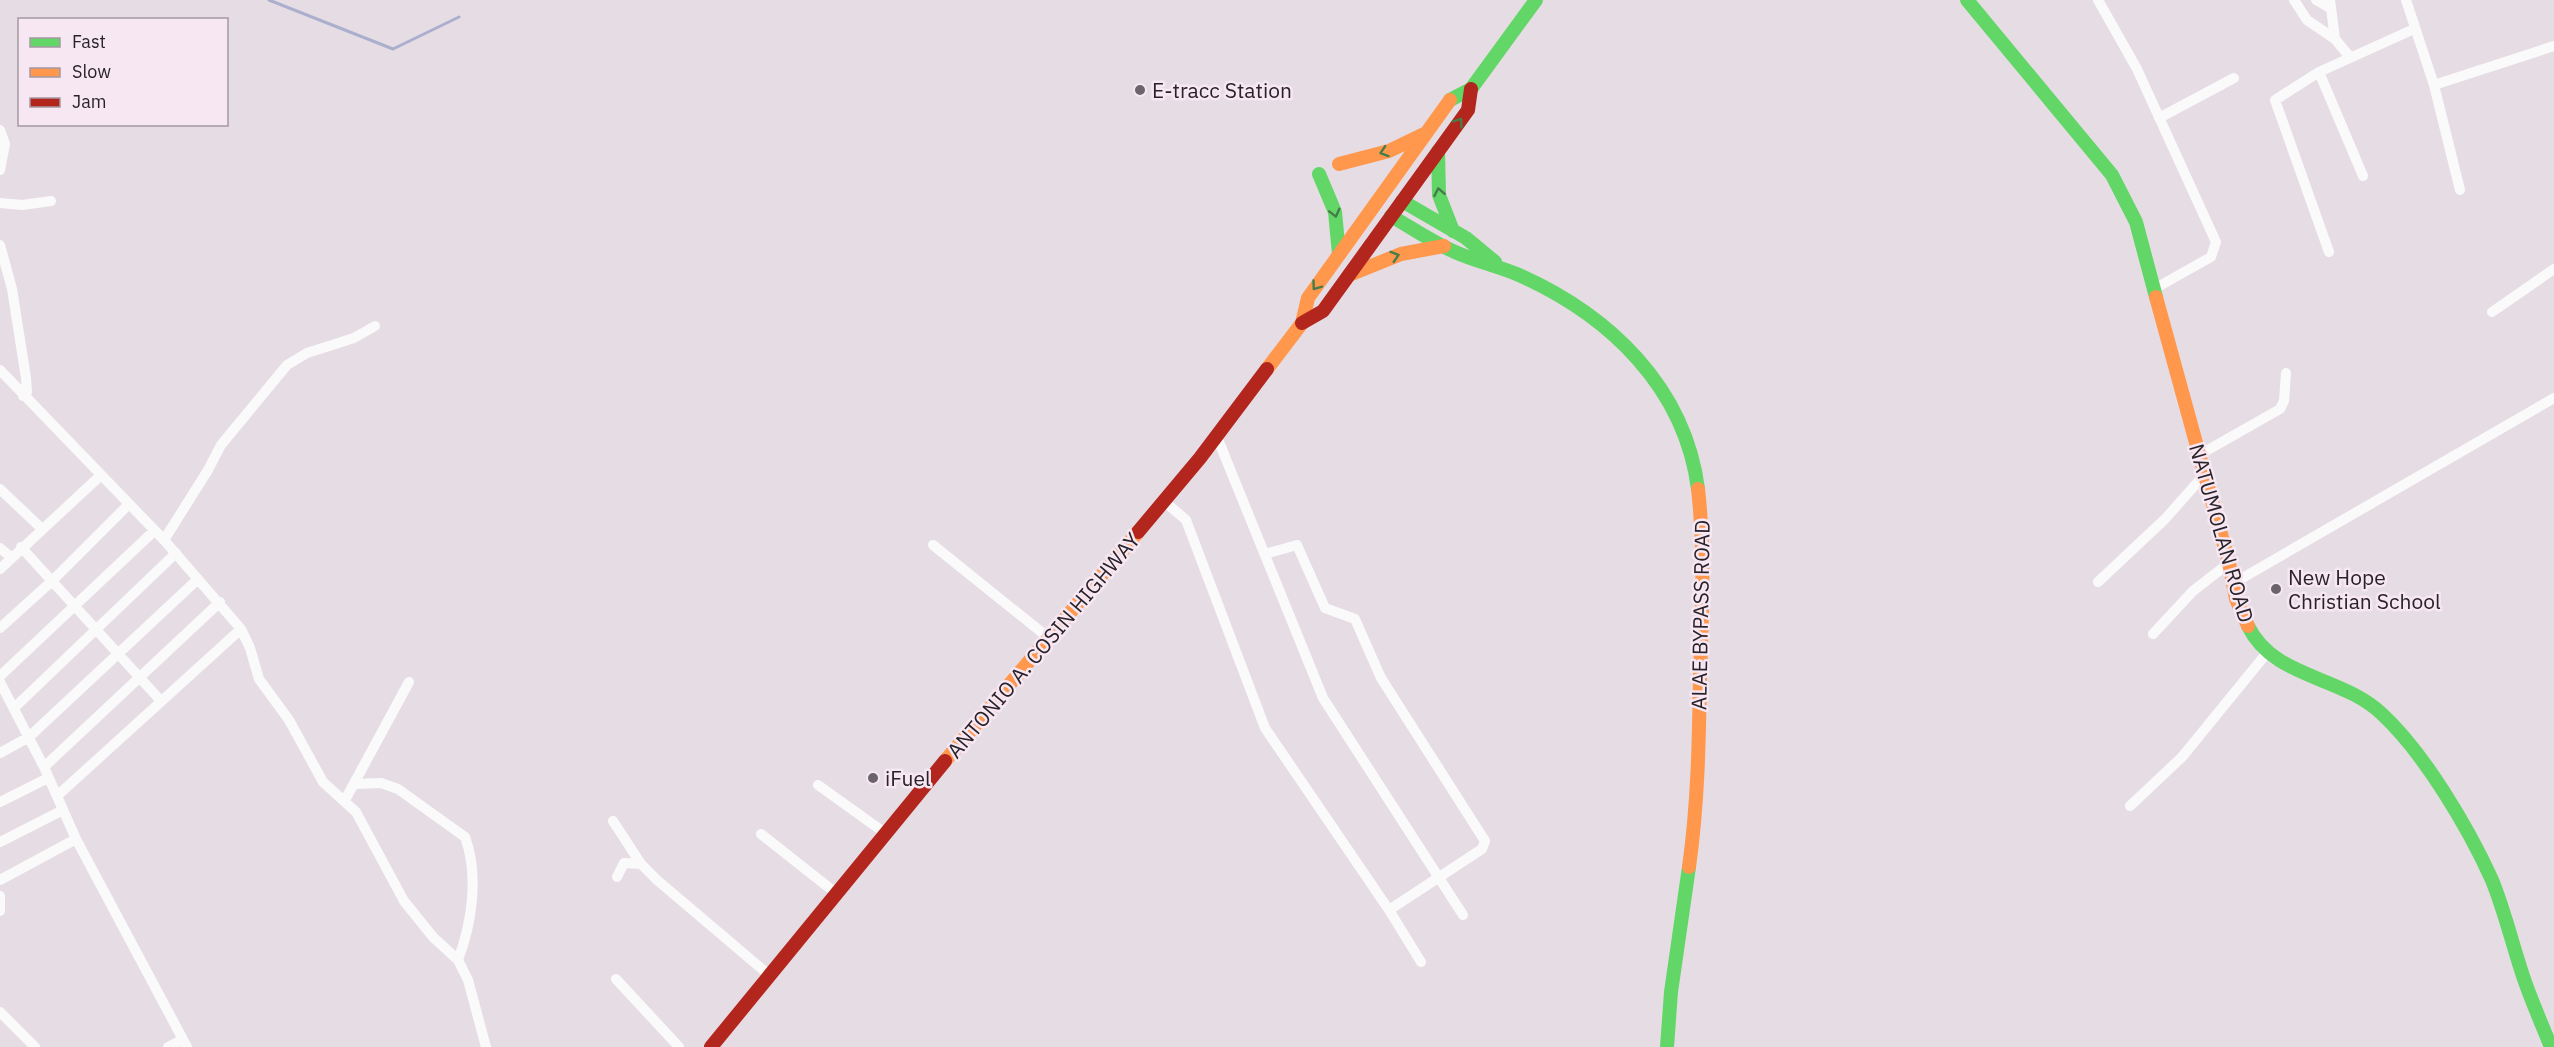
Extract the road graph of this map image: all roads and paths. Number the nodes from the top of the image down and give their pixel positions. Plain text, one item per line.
1 (1536, 0) edge
2 (1968, 0) edge
3 (2098, 0) edge
4 (2294, 0) edge
5 (2316, 0) edge
6 (2406, 0) edge
7 (2330, 4) edge
8 (2414, 29) junction
9 (2335, 39) junction
10 (2554, 46) edge
11 (2349, 56) junction
12 (2319, 72) junction
13 (2234, 78) dead end
14 (2434, 85) junction
15 (1471, 89) junction
16 (2159, 118) junction
17 (0, 130) edge
18 (1427, 132) junction
19 (1438, 151) junction
20 (1339, 164) dead end
21 (0, 170) edge
22 (1319, 174) dead end
23 (2363, 176) dead end
24 (2460, 190) dead end
25 (1385, 191) junction
26 (51, 201) dead end
27 (1402, 201) junction
28 (0, 203) edge
29 (1374, 206) junction
30 (1392, 216) junction
31 (1453, 231) junction
32 (0, 245) edge
33 (1444, 246) junction
34 (2329, 252) dead end
35 (1339, 254) junction
36 (1505, 269) junction
37 (2554, 269) edge
38 (1349, 275) junction
39 (2154, 289) junction
40 (2492, 312) dead end
41 (1302, 323) junction
42 (375, 326) dead end
43 (0, 370) edge
44 (2286, 373) dead end
45 (23, 396) junction
46 (2554, 398) edge
47 (1217, 436) junction
48 (2199, 455) junction
49 (100, 476) junction
50 (2204, 476) junction
51 (0, 489) edge
52 (1165, 502) junction
53 (129, 504) junction
54 (41, 528) junction
55 (154, 531) junction
56 (164, 540) junction
57 (933, 545) dead end
58 (0, 548) edge
59 (21, 548) junction
60 (176, 553) junction
61 (1265, 554) junction
62 (11, 557) junction
63 (2229, 563) junction
64 (0, 569) edge
65 (198, 579) junction
66 (52, 581) junction
67 (2098, 582) dead end
68 (2232, 584) junction
69 (220, 602) junction
70 (75, 605) junction
71 (0, 628) edge
72 (96, 628) junction
73 (241, 629) junction
74 (2154, 634) dead end
75 (1051, 639) junction
76 (118, 652) junction
77 (2266, 654) junction
78 (0, 676) edge
79 (141, 677) junction
80 (0, 682) edge
81 (409, 682) dead end
82 (161, 701) junction
83 (14, 708) junction
84 (28, 737) junction
85 (0, 753) edge
86 (46, 773) junction
87 (355, 784) junction
88 (818, 785) dead end
89 (57, 796) junction
90 (345, 800) junction
91 (0, 802) edge
92 (2130, 806) dead end
93 (63, 810) junction
94 (613, 821) dead end
95 (885, 833) junction
96 (761, 834) dead end
97 (76, 839) junction
98 (0, 842) edge
99 (641, 864) junction
100 (617, 877) dead end
101 (1438, 877) junction
102 (0, 879) edge
103 (837, 894) junction
104 (0, 896) edge
105 (1389, 910) junction
106 (0, 911) edge
107 (1463, 915) dead end
108 (458, 960) junction
109 (1421, 962) dead end
110 (769, 975) junction
111 (616, 979) dead end
112 (0, 1012) edge
113 (185, 1043) edge
114 (35, 1047) edge
115 (168, 1047) edge
116 (486, 1047) edge
117 (679, 1047) edge
118 (711, 1047) edge
119 (1667, 1047) edge
120 (2551, 1047) edge

1 - 15 main road, ANTONIO A. COSIN HIGHWAY
2 - 39 main road, NATUMOLAN ROAD
3 - 16 street
4 - 9 street
5 - 7 street
6 - 8 street
7 - 9 street
8 - 11 street
8 - 14 street
9 - 11 street
10 - 14 street
11 - 12 street
12 - 23 street
12 - 34 street
13 - 16 street
14 - 24 street
15 - 18 main road, ANTONIO A. COSIN HIGHWAY
19 -> 15 main road, ANTONIO A. COSIN HIGHWAY
16 - 39 street
17 - 21 street
18 -> 20 main road
18 - 25 main road, ANTONIO A. COSIN HIGHWAY
19 - 27 main road, ANTONIO A. COSIN HIGHWAY
31 -> 19 main road
22 -> 35 main road
25 - 27 main road, ALAE BYPASS ROAD
25 - 29 main road, ANTONIO A. COSIN HIGHWAY
26 - 28 street
27 - 30 main road, ANTONIO A. COSIN HIGHWAY
27 - 31 main road, ALAE BYPASS ROAD
29 - 30 main road, ALAE BYPASS ROAD
29 - 35 main road, ANTONIO A. COSIN HIGHWAY
30 - 33 main road, ALAE BYPASS ROAD
30 - 38 main road, ANTONIO A. COSIN HIGHWAY
31 - 36 main road, ALAE BYPASS ROAD
32 - 45 street
33 - 36 main road, ALAE BYPASS ROAD
38 -> 33 main road
35 -> 41 main road, ANTONIO A. COSIN HIGHWAY
36 - 119 main road, ALAE BYPASS ROAD
37 - 40 street
38 - 41 main road, ANTONIO A. COSIN HIGHWAY
39 - 48 main road, NATUMOLAN ROAD
41 - 47 main road, ANTONIO A. COSIN HIGHWAY
42 - 56 street
43 - 45 street
44 - 48 street
45 - 49 street
46 - 68 street
47 - 52 main road, ANTONIO A. COSIN HIGHWAY
47 - 61 street
48 - 50 main road, NATUMOLAN ROAD
49 - 53 street
49 - 54 street
50 - 63 main road, NATUMOLAN ROAD
50 - 67 street
51 - 54 street
52 - 75 main road, ANTONIO A. COSIN HIGHWAY
52 - 105 street
53 - 55 street
53 - 66 street
54 - 59 street
55 - 56 street
55 - 70 street
56 - 60 street
57 - 75 street
58 - 62 street
59 - 62 street
59 - 66 street
60 - 65 street
60 - 72 street
61 - 101 street
61 - 101 street
62 - 64 street
63 - 68 main road, NATUMOLAN ROAD
63 - 74 street
65 - 69 street
65 - 76 street
66 - 70 street
66 - 71 street
68 - 77 main road, NATUMOLAN ROAD
69 - 73 street
69 - 79 street
70 - 72 street
70 - 78 street
72 - 76 street
72 - 83 street
73 - 82 street
73 - 90 street
75 - 95 main road, ANTONIO A. COSIN HIGHWAY
76 - 79 street
76 - 84 street
77 - 92 street
77 - 120 main road, NATUMOLAN ROAD
79 - 82 street
79 - 86 street
80 - 83 street
81 - 87 street
82 - 89 street
83 - 84 street
84 - 85 street
84 - 86 street
86 - 89 street
86 - 91 street
87 - 90 street
87 - 108 street
88 - 95 street
89 - 93 street
90 - 108 street
93 - 97 street
93 - 98 street
94 - 99 street
95 - 103 main road, ANTONIO A. COSIN HIGHWAY
96 - 103 street
97 - 102 street
97 - 113 street
99 - 100 street
99 - 110 street
101 - 105 street
101 - 107 street
103 - 110 main road, ANTONIO A. COSIN HIGHWAY
104 - 106 street
105 - 109 street
108 - 116 street
110 - 118 main road, ANTONIO A. COSIN HIGHWAY
111 - 117 street
112 - 114 street
113 - 115 street

